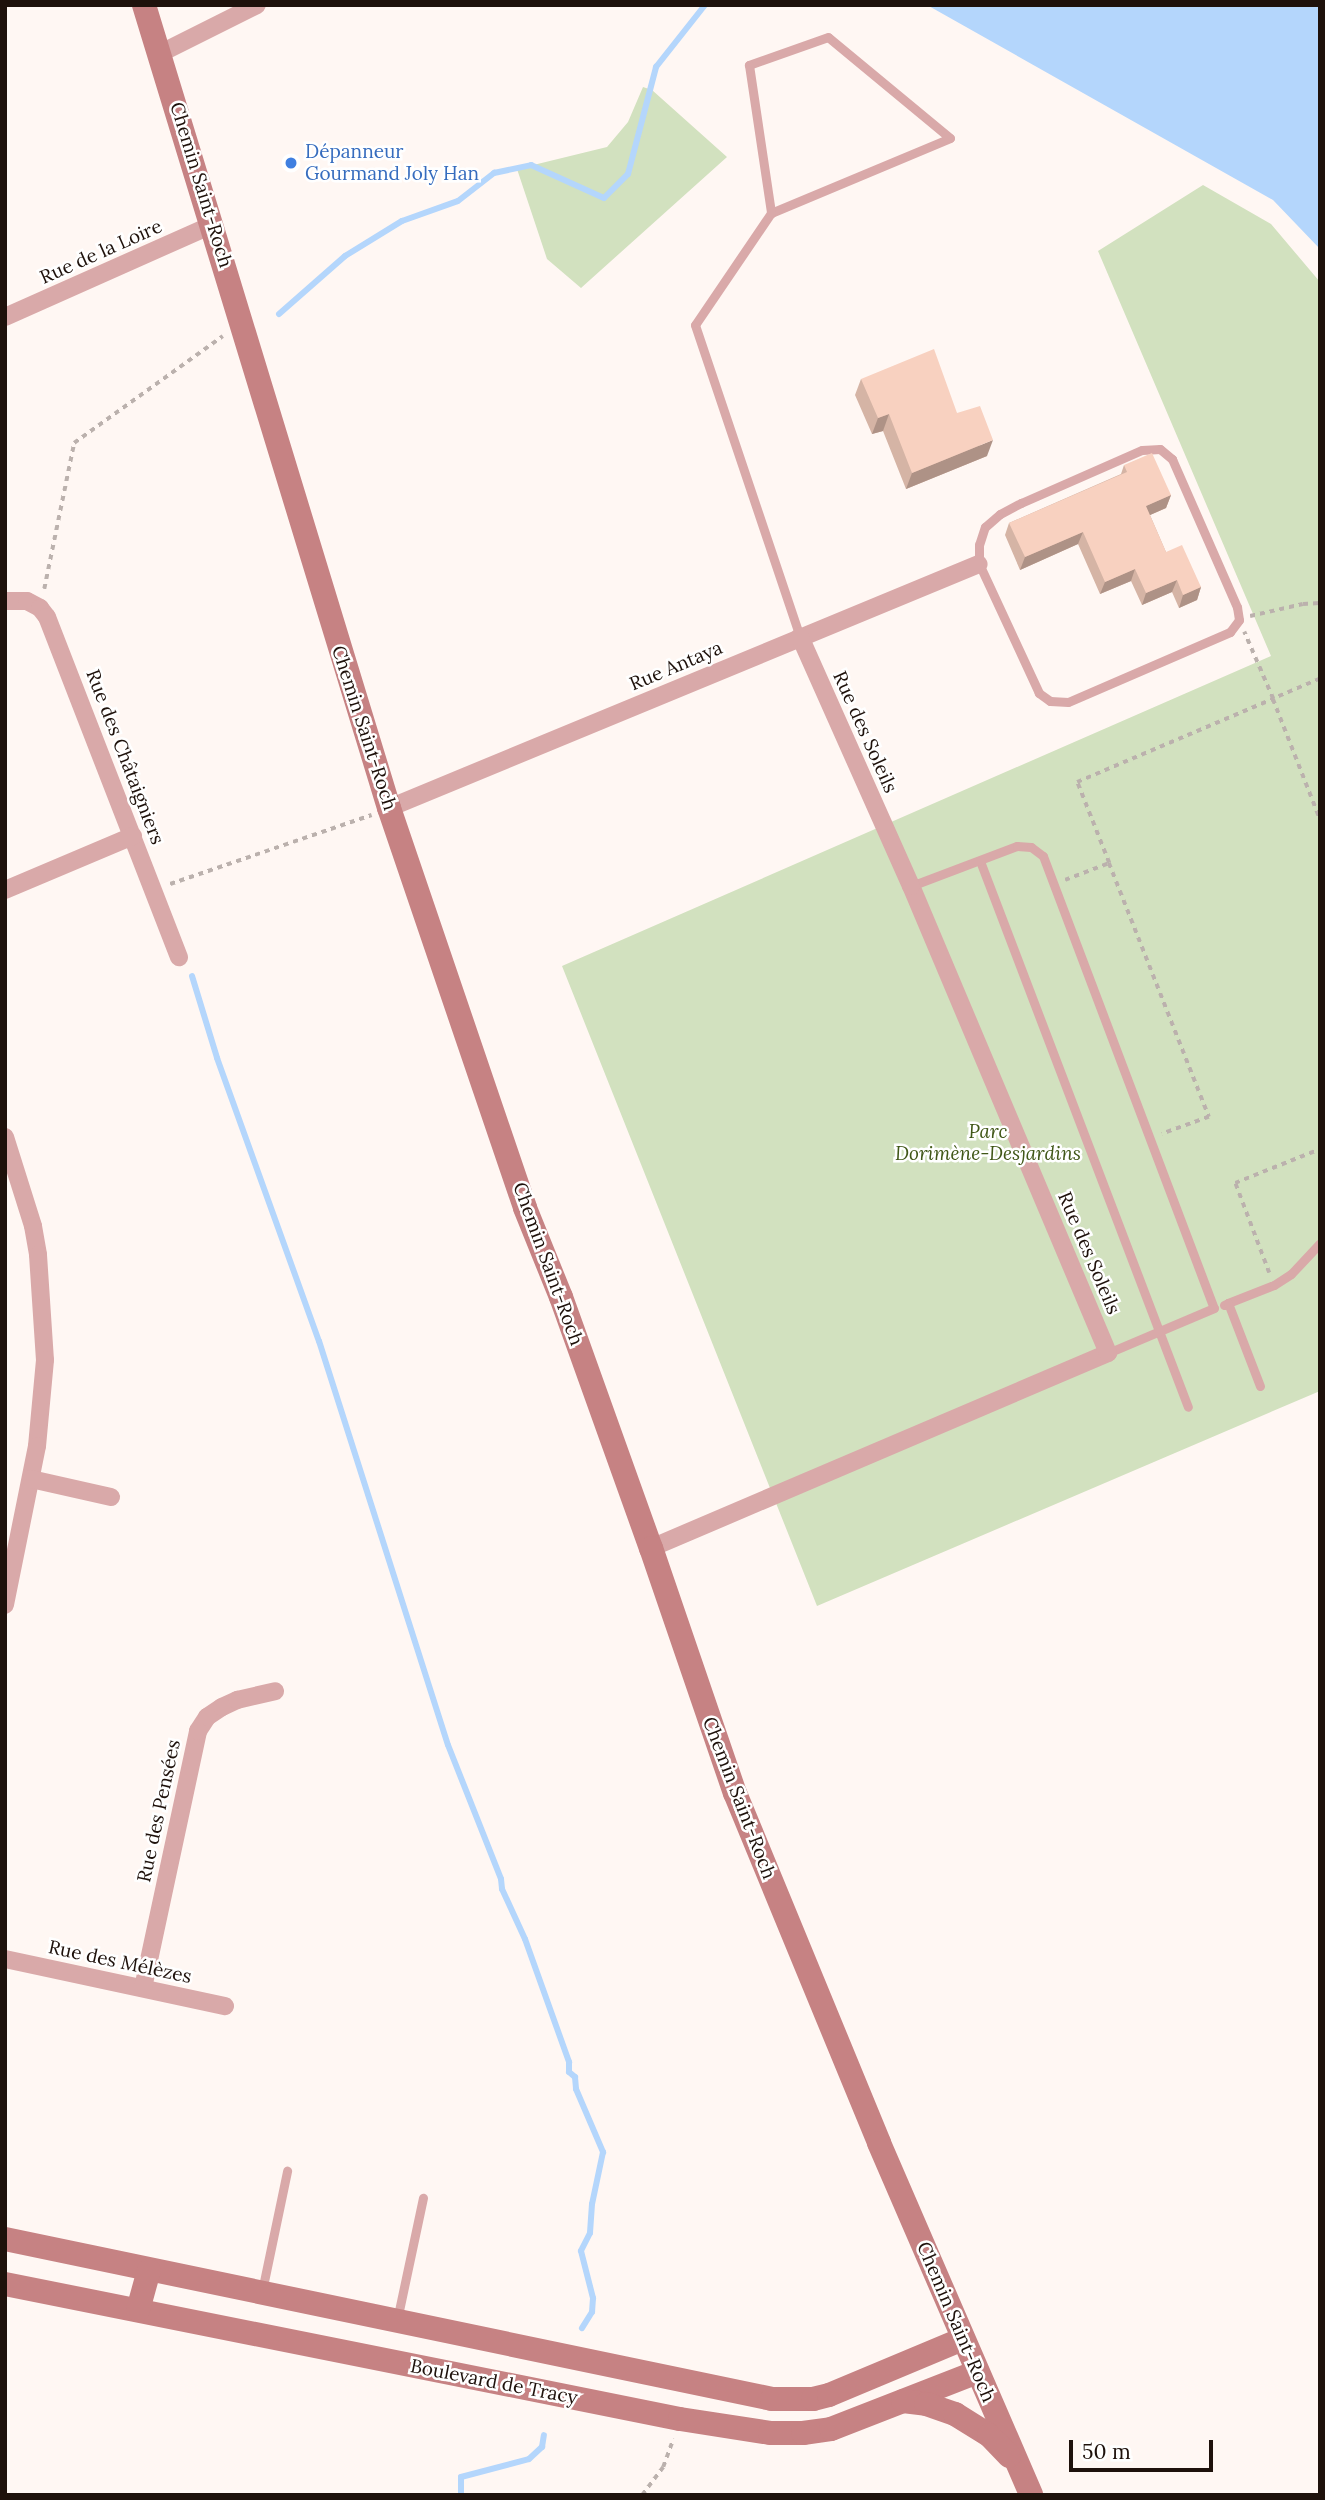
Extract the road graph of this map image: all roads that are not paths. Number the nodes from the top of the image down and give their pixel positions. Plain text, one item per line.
1 (144, 5) edge
2 (257, 5) edge
3 (161, 53) junction
4 (771, 214) junction
5 (212, 225) junction
6 (6, 316) edge
7 (979, 564) junction
8 (5, 601) edge
9 (800, 637) junction
10 (389, 808) junction
11 (133, 836) junction
12 (980, 861) junction
13 (911, 886) junction
14 (5, 890) edge
15 (179, 957) dead end
16 (5, 1137) edge
17 (1320, 1242) edge
18 (1228, 1303) junction
19 (1214, 1308) junction
20 (1159, 1330) junction
21 (1108, 1353) junction
22 (1260, 1386) dead end
23 (1188, 1407) dead end
24 (31, 1479) junction
25 (111, 1497) dead end
26 (651, 1548) junction
27 (5, 1605) edge
28 (275, 1691) dead end
29 (5, 1959) edge
30 (144, 1988) junction
31 (225, 2006) dead end
32 (287, 2171) dead end
33 (423, 2198) dead end
34 (5, 2239) edge
35 (149, 2270) junction
36 (5, 2284) edge
37 (261, 2293) junction
38 (138, 2310) junction
39 (397, 2321) junction
40 (963, 2339) junction
41 (565, 2357) junction
42 (977, 2372) junction
43 (559, 2395) junction
44 (903, 2401) junction
45 (1019, 2467) junction
46 (1031, 2495) edge

1 - 3 main road, Chemin Saint-Roch
2 - 3 street
3 - 5 main road, Chemin Saint-Roch
4 - 4 lane
4 - 9 lane
5 - 6 street, Rue de la Loire
5 - 10 main road, Chemin Saint-Roch
7 - 7 lane
7 - 9 street, Rue Antaya
8 - 11 street, Rue des Châtaigniers
9 - 10 street, Rue Antaya
9 - 13 street, Rue des Soleils
10 - 26 main road, Chemin Saint-Roch
11 - 14 street
11 - 15 street, Rue des Châtaigniers
12 - 13 lane
12 - 19 lane
12 - 20 lane
13 - 21 street, Rue des Soleils
16 - 24 street
17 - 18 lane
18 - 19 lane
18 - 22 lane
19 - 20 lane
20 - 21 lane
20 - 23 lane
21 - 26 street
24 - 25 street
24 - 27 street
26 - 40 main road, Chemin Saint-Roch
28 - 30 street, Rue des Pensées
29 - 30 street, Rue des Mélèzes
30 - 31 street, Rue des Mélèzes
32 - 37 lane
33 - 39 lane
34 - 35 main road, Boulevard de Tracy
35 - 37 main road, Boulevard de Tracy
35 - 38 main road
36 - 38 main road, Boulevard de Tracy
37 - 39 main road, Boulevard de Tracy
38 - 43 main road, Boulevard de Tracy
39 - 41 main road, Boulevard de Tracy
40 - 41 main road, Boulevard de Tracy
40 - 42 main road, Chemin Saint-Roch
41 - 43 main road
42 - 44 main road, Boulevard de Tracy
42 - 45 main road, Chemin Saint-Roch
43 - 44 main road, Boulevard de Tracy
44 - 45 main road
45 - 46 main road, Chemin Saint-Roch

